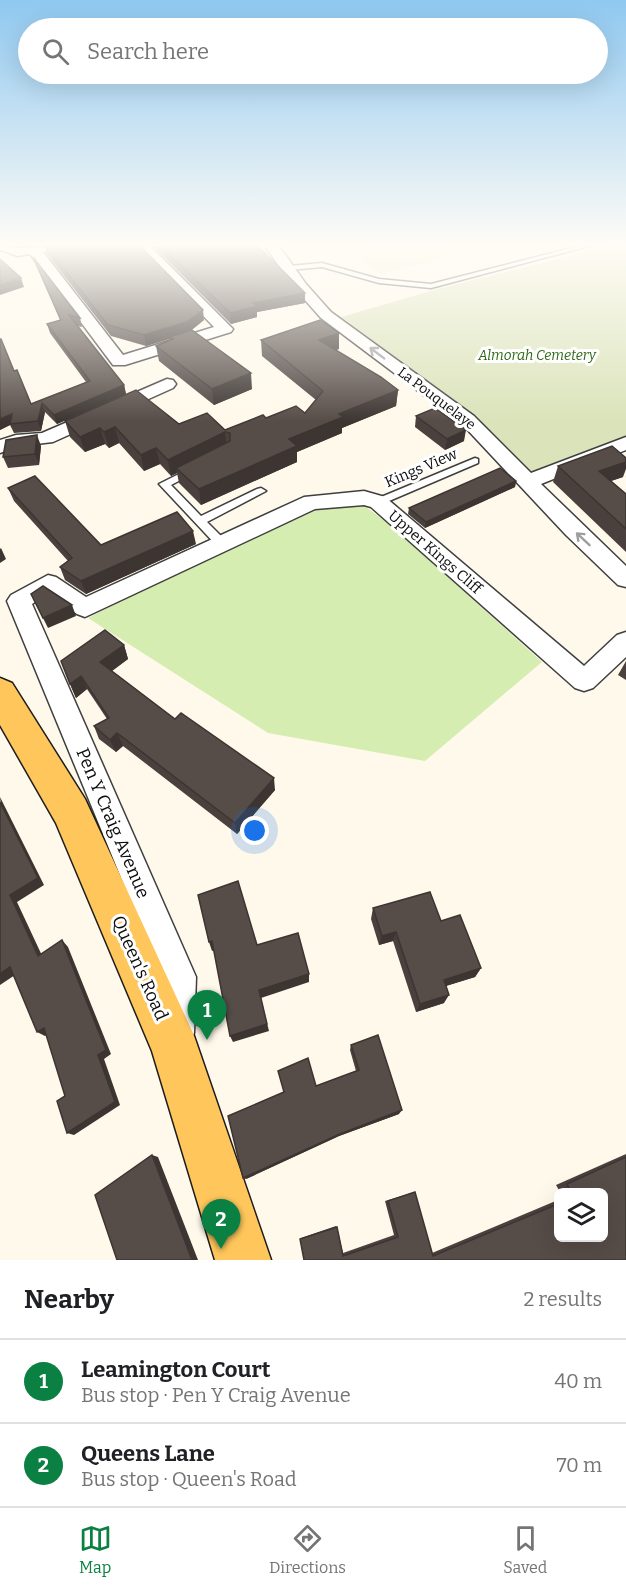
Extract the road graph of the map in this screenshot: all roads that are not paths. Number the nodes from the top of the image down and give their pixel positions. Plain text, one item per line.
1 (76, 305) edge
2 (201, 305) edge
3 (318, 305) edge
4 (167, 384) dead end
5 (626, 443) edge
6 (0, 447) edge
7 (475, 461) dead end
8 (207, 464) edge
9 (528, 482) junction
10 (261, 491) dead end
11 (378, 502) junction
12 (199, 521) junction
13 (222, 544) junction
14 (626, 579) edge
15 (19, 601) joint
16 (626, 642) edge
17 (0, 693) edge
18 (176, 1050) junction
19 (243, 1260) edge

1 - 2 street
9 -> 3 street, La Pouquelaye
4 - 6 street
5 - 9 street
7 - 11 lane, Kings View
8 - 12 lane
14 -> 9 street, La Pouquelaye
10 - 12 lane
11 - 13 street, Upper Kings Cliff
11 - 16 street, Upper Kings Cliff
12 - 13 lane
13 - 15 street, Upper Kings Cliff
15 - 18 street, Pen Y Craig Avenue
17 - 18 main road, Queen's Road
18 - 19 main road, Queen's Road

